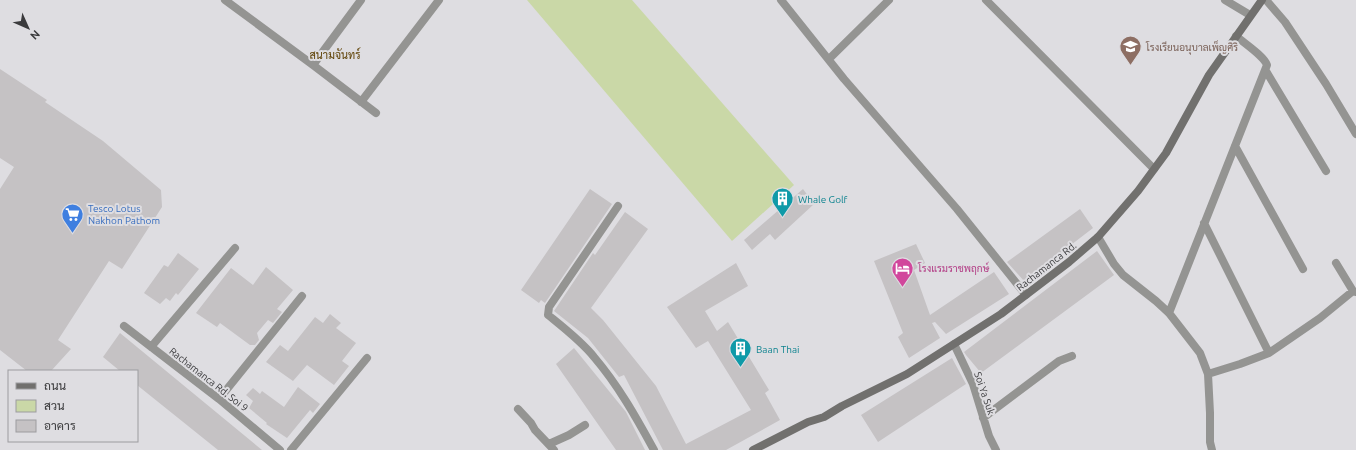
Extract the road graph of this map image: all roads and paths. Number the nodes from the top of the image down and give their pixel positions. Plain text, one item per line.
1 (225, 0) edge
2 (361, 0) edge
3 (439, 0) edge
4 (781, 0) edge
5 (889, 0) edge
6 (986, 0) edge
7 (1225, 0) edge
8 (1262, 0) edge
9 (1266, 0) edge
10 (1250, 16) junction
11 (1236, 36) junction
12 (829, 60) junction
13 (313, 64) junction
14 (1266, 71) junction
15 (361, 102) junction
16 (376, 113) dead end
17 (1356, 134) edge
18 (1236, 146) junction
19 (1154, 169) junction
20 (1326, 171) dead end
21 (618, 206) dead end
22 (1204, 223) junction
23 (1098, 237) junction
24 (235, 248) dead end
25 (1336, 263) dead end
26 (1303, 269) dead end
27 (1354, 292) edge
28 (1026, 295) junction
29 (302, 296) dead end
30 (1169, 313) junction
31 (124, 326) dead end
32 (954, 344) junction
33 (151, 347) junction
34 (1269, 353) junction
35 (1072, 356) dead end
36 (367, 358) dead end
37 (1208, 374) junction
38 (219, 399) junction
39 (518, 409) dead end
40 (983, 418) junction
41 (585, 425) dead end
42 (551, 447) edge
43 (280, 450) edge
44 (291, 450) edge
45 (654, 450) edge
46 (753, 450) edge
47 (996, 450) edge
48 (1212, 450) edge

1 - 13 street
2 - 13 street
3 - 15 street
4 - 12 street
5 - 12 street
6 - 19 street
7 - 10 street
8 - 10 street, Rachamanca Rd.
9 - 17 street
10 - 11 street, Rachamanca Rd.
11 - 14 street
11 - 19 street, Rachamanca Rd.
12 - 28 street
13 - 15 street
14 - 18 street
14 - 20 street
15 - 16 street
18 - 22 street
18 - 26 street
19 - 23 street, Rachamanca Rd.
21 - 45 street
22 - 30 street
22 - 34 street
23 - 28 street, Rachamanca Rd.
23 - 30 street
24 - 33 street
25 - 27 street
27 - 34 street
28 - 32 street, Rachamanca Rd.
29 - 38 street
30 - 37 street
31 - 33 street, Rachamanca Rd. Soi 9
32 - 40 street, Soi Ya Suk
32 - 46 street, Rachamanca Rd.
33 - 38 street, Rachamanca Rd. Soi 9
34 - 37 street
35 - 40 street
36 - 44 street
37 - 48 street
38 - 43 street, Rachamanca Rd. Soi 9
39 - 42 street
40 - 47 street, Soi Ya Suk
41 - 42 street

